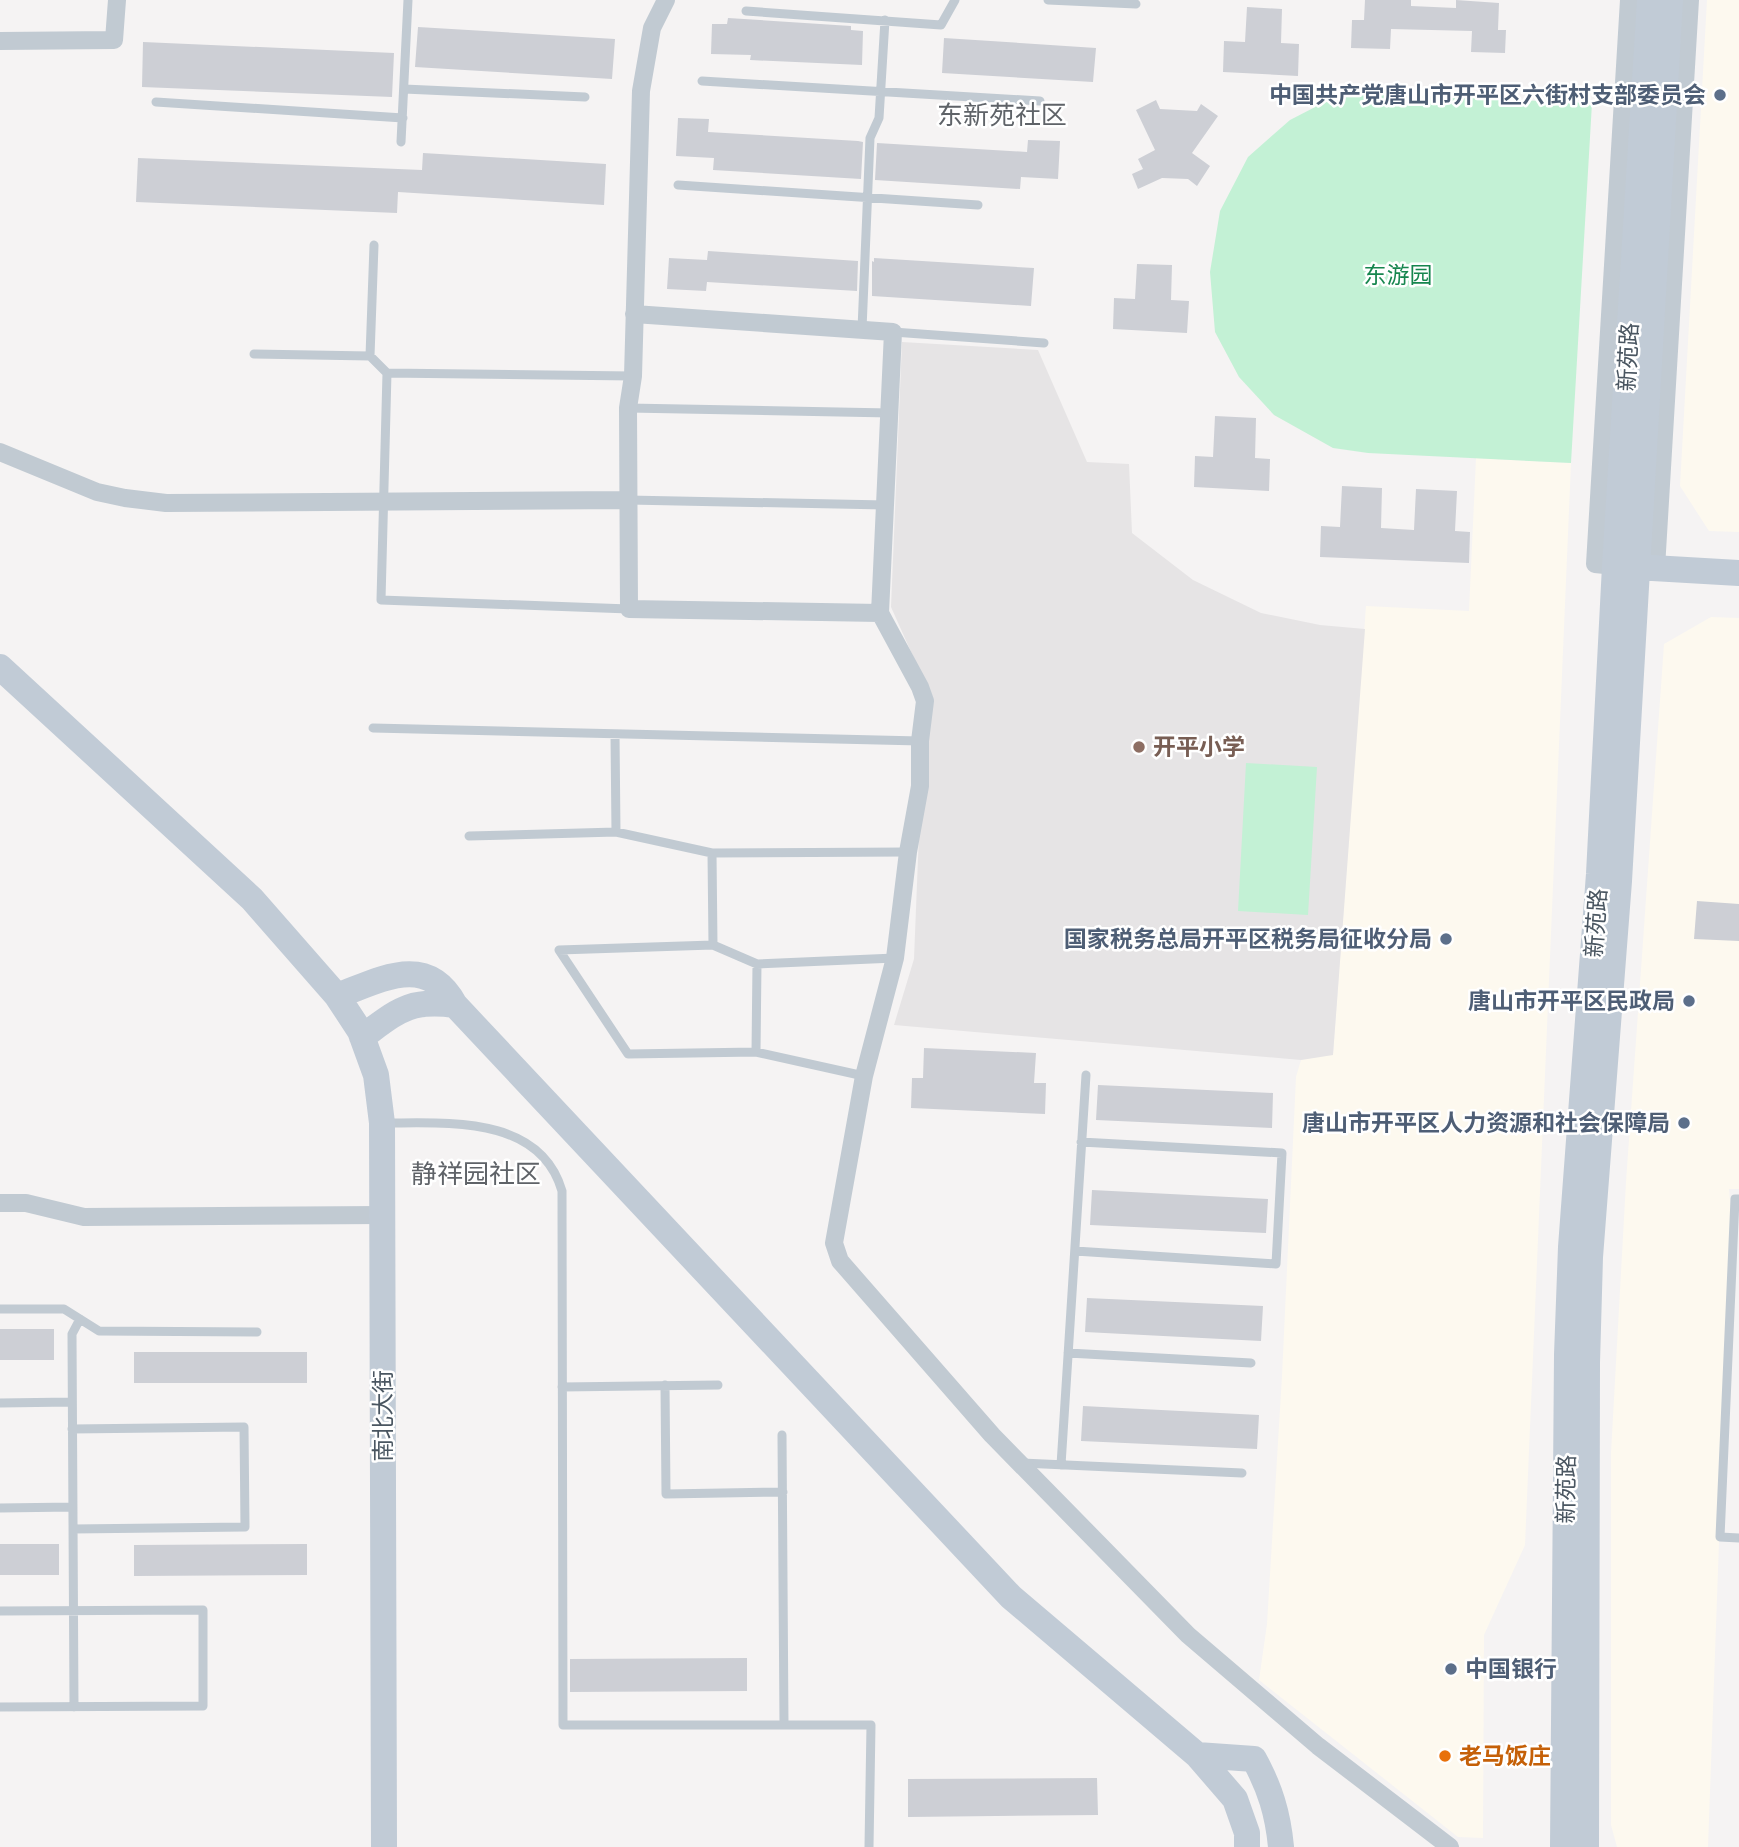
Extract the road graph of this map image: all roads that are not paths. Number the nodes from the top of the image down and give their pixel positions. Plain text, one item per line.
1 (117, 0) edge
2 (408, 0) edge
3 (666, 0) edge
4 (955, 0) edge
5 (1048, 0) edge
6 (1629, 0) edge
7 (1650, 0) edge
8 (1670, 0) edge
9 (1690, 0) edge
10 (1136, 4) dead end
11 (746, 12) dead end
12 (885, 20) junction
13 (0, 41) edge
14 (702, 80) dead end
15 (404, 89) junction
16 (881, 91) junction
17 (585, 97) dead end
18 (1040, 101) dead end
19 (156, 102) dead end
20 (402, 118) junction
21 (401, 142) dead end
22 (678, 185) dead end
23 (867, 198) junction
24 (978, 205) dead end
25 (374, 245) dead end
26 (634, 313) junction
27 (862, 329) junction
28 (893, 332) junction
29 (1044, 343) dead end
30 (254, 354) dead end
31 (370, 356) junction
32 (387, 373) junction
33 (633, 376) junction
34 (628, 408) junction
35 (890, 413) junction
36 (0, 452) edge
37 (628, 500) junction
38 (383, 501) junction
39 (886, 505) junction
40 (1636, 567) junction
41 (1739, 573) edge
42 (629, 609) junction
43 (880, 612) junction
44 (0, 667) edge
45 (373, 728) dead end
46 (615, 734) junction
47 (920, 741) junction
48 (616, 832) junction
49 (469, 836) dead end
50 (908, 852) junction
51 (712, 853) junction
52 (713, 945) junction
53 (895, 958) junction
54 (758, 964) junction
55 (337, 996) junction
56 (455, 1005) junction
57 (362, 1037) junction
58 (756, 1052) junction
59 (1086, 1075) dead end
60 (864, 1076) junction
61 (382, 1122) junction
62 (1082, 1142) junction
63 (1739, 1199) edge
64 (0, 1203) edge
65 (383, 1215) junction
66 (1074, 1251) junction
67 (0, 1309) edge
68 (80, 1319) junction
69 (257, 1332) dead end
70 (1068, 1353) junction
71 (1251, 1363) dead end
72 (665, 1385) junction
73 (718, 1385) dead end
74 (562, 1387) junction
75 (72, 1402) junction
76 (0, 1403) edge
77 (72, 1429) junction
78 (782, 1435) dead end
79 (1021, 1463) junction
80 (1061, 1465) junction
81 (1242, 1473) dead end
82 (783, 1492) junction
83 (73, 1507) junction
84 (0, 1508) edge
85 (73, 1529) junction
86 (1739, 1538) edge
87 (0, 1611) edge
88 (0, 1707) edge
89 (74, 1707) junction
90 (785, 1725) junction
91 (1197, 1755) junction
92 (384, 1847) edge
93 (869, 1847) edge
94 (1247, 1847) edge
95 (1280, 1847) edge
96 (1450, 1847) edge
97 (1563, 1847) edge
98 (1586, 1847) edge

1 - 13 street
2 - 15 lane
3 - 26 street
4 - 12 lane
5 - 10 lane
6 - 40 street
7 - 40 main road, 新苑路
8 - 40 main road, 新苑路
9 - 40 street
11 - 12 lane
12 - 16 lane
14 - 16 lane
15 - 17 lane
15 - 20 lane
16 - 18 lane
16 - 23 lane
19 - 20 lane
20 - 21 lane
22 - 23 lane
23 - 24 lane
23 - 27 lane
25 - 31 lane
26 - 27 street
26 - 33 street
27 - 28 street
28 - 29 lane
28 - 35 street
30 - 31 lane
31 - 32 lane
32 - 33 lane
32 - 38 lane
33 - 34 street
34 - 35 lane
34 - 37 street
35 - 39 street
36 - 38 street
37 - 38 street
37 - 39 lane
37 - 42 street
38 - 42 lane
39 - 43 street
40 - 41 main road
40 - 97 main road, 新苑路
40 - 98 main road, 新苑路
42 - 43 street
43 - 47 street
44 - 55 main road, 南北大街
45 - 46 lane
46 - 47 lane
46 - 48 lane
47 - 50 street
48 - 49 lane
48 - 51 lane
50 - 51 lane
50 - 53 street
51 - 52 lane
52 - 54 lane
52 - 58 lane
53 - 54 lane
53 - 60 street
54 - 58 lane
55 - 56 main road
55 - 57 main road, 南北大街
56 - 57 main road
56 - 91 main road
57 - 61 main road, 南北大街
58 - 60 lane
59 - 62 lane
60 - 79 street
61 - 65 main road, 南北大街
61 - 74 lane
62 - 66 lane
62 - 66 lane
63 - 86 lane
64 - 65 street
65 - 92 main road, 南北大街
66 - 70 lane
67 - 68 lane
68 - 69 lane
68 - 75 lane
70 - 71 lane
70 - 80 lane
72 - 73 lane
72 - 74 lane
72 - 82 lane
74 - 90 lane
75 - 76 lane
75 - 77 lane
77 - 83 lane
77 - 85 lane
78 - 82 lane
79 - 80 lane
79 - 96 street
80 - 81 lane
82 - 90 lane
83 - 84 lane
83 - 85 lane
85 - 89 lane
87 - 89 lane
88 - 89 lane
90 - 93 lane
91 - 94 main road
91 - 95 main road

